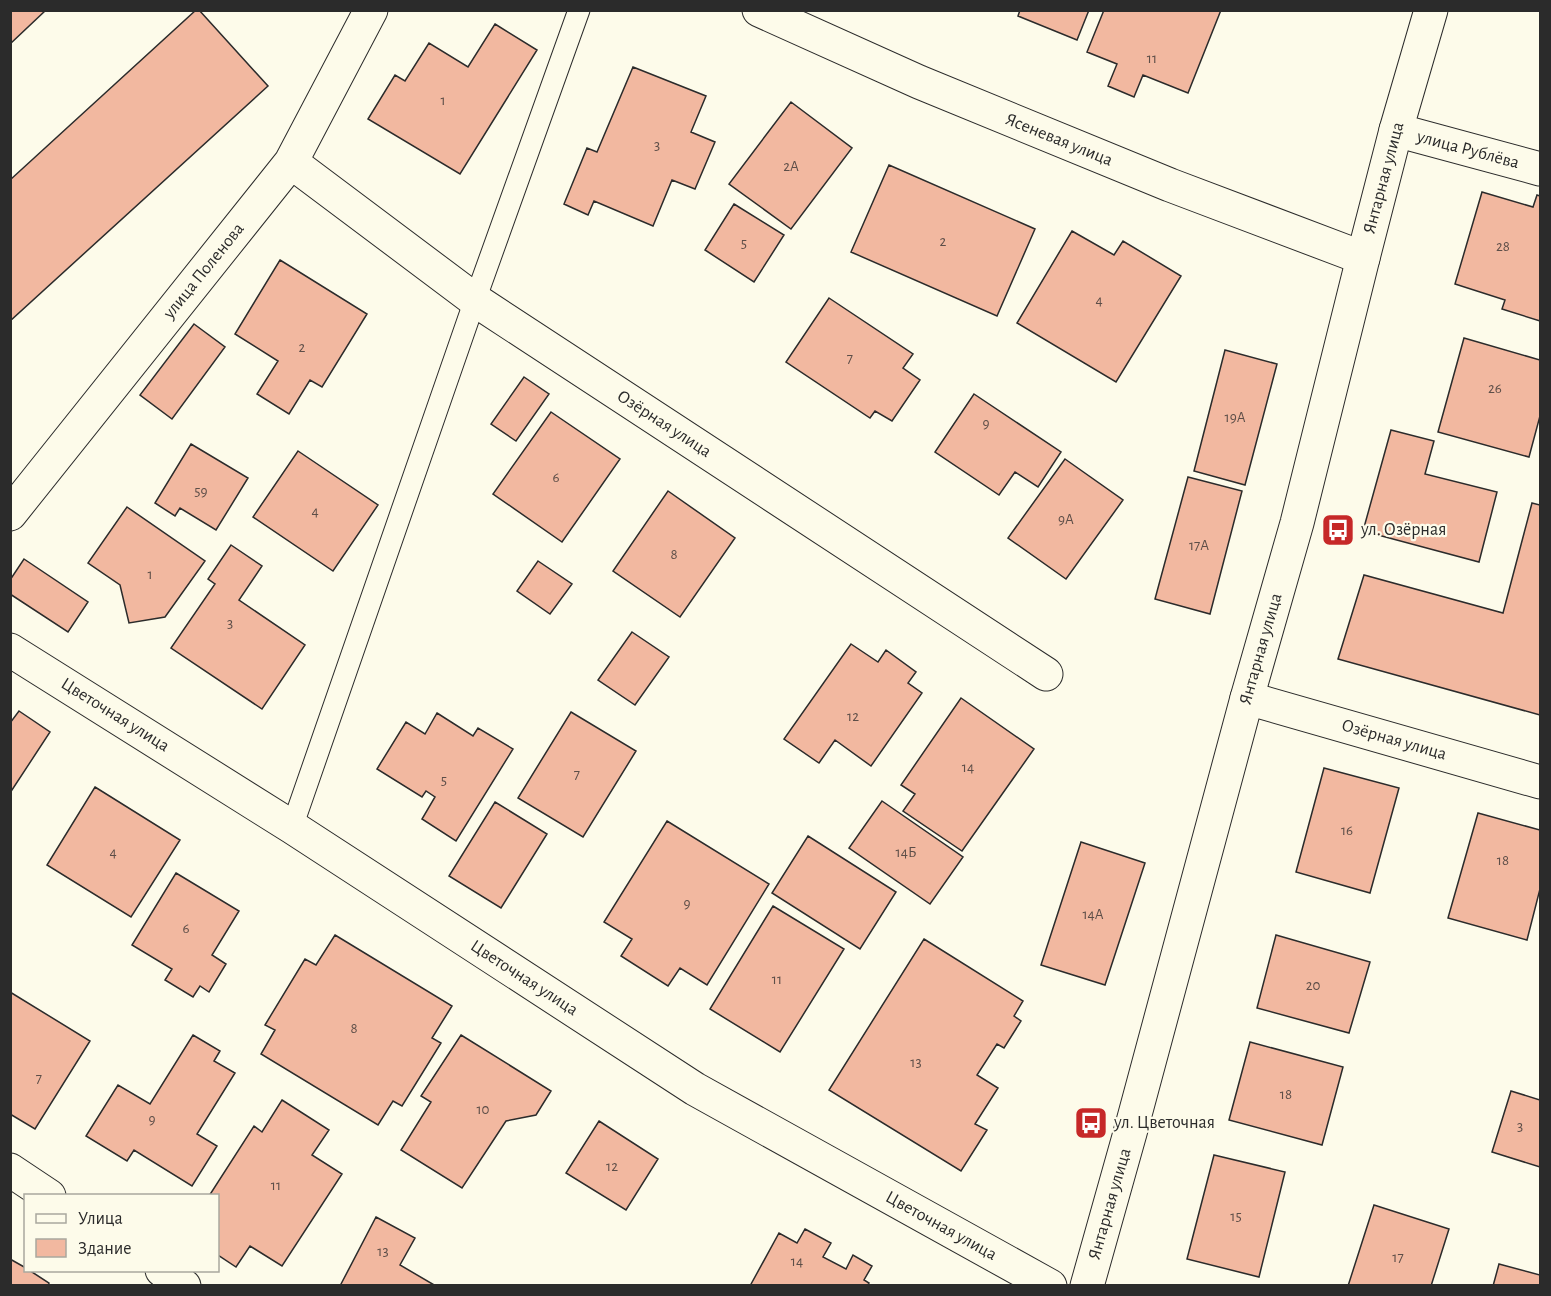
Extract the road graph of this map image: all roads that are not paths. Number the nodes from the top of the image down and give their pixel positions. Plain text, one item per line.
1 (371, 10) edge
2 (579, 10) edge
3 (759, 10) edge
4 (1431, 10) edge
5 (1396, 130) junction
6 (291, 162) junction
7 (1540, 169) edge
8 (1363, 258) junction
9 (475, 300) junction
10 (10, 514) edge
11 (10, 650) edge
12 (1046, 675) dead end
13 (1247, 698) junction
14 (1540, 782) edge
15 (292, 827) junction
16 (10, 1170) edge
17 (46, 1194) edge
18 (165, 1272) edge
19 (184, 1286) edge
20 (1050, 1286) edge
21 (1087, 1286) edge

1 - 6 street, улица Поленова
2 - 9 lane
3 - 8 street, Ясеневая улица
4 - 5 street, Янтарная улица
5 - 7 street, улица Рублёва
5 - 8 street, Янтарная улица
6 - 9 street, Озёрная улица
6 - 10 street, улица Поленова
8 - 13 street, Янтарная улица
9 - 12 street, Озёрная улица
9 - 15 lane
11 - 15 street, Цветочная улица
13 - 14 street, Озёрная улица
13 - 21 street, Янтарная улица
15 - 20 street, Цветочная улица
16 - 17 street
18 - 19 street

